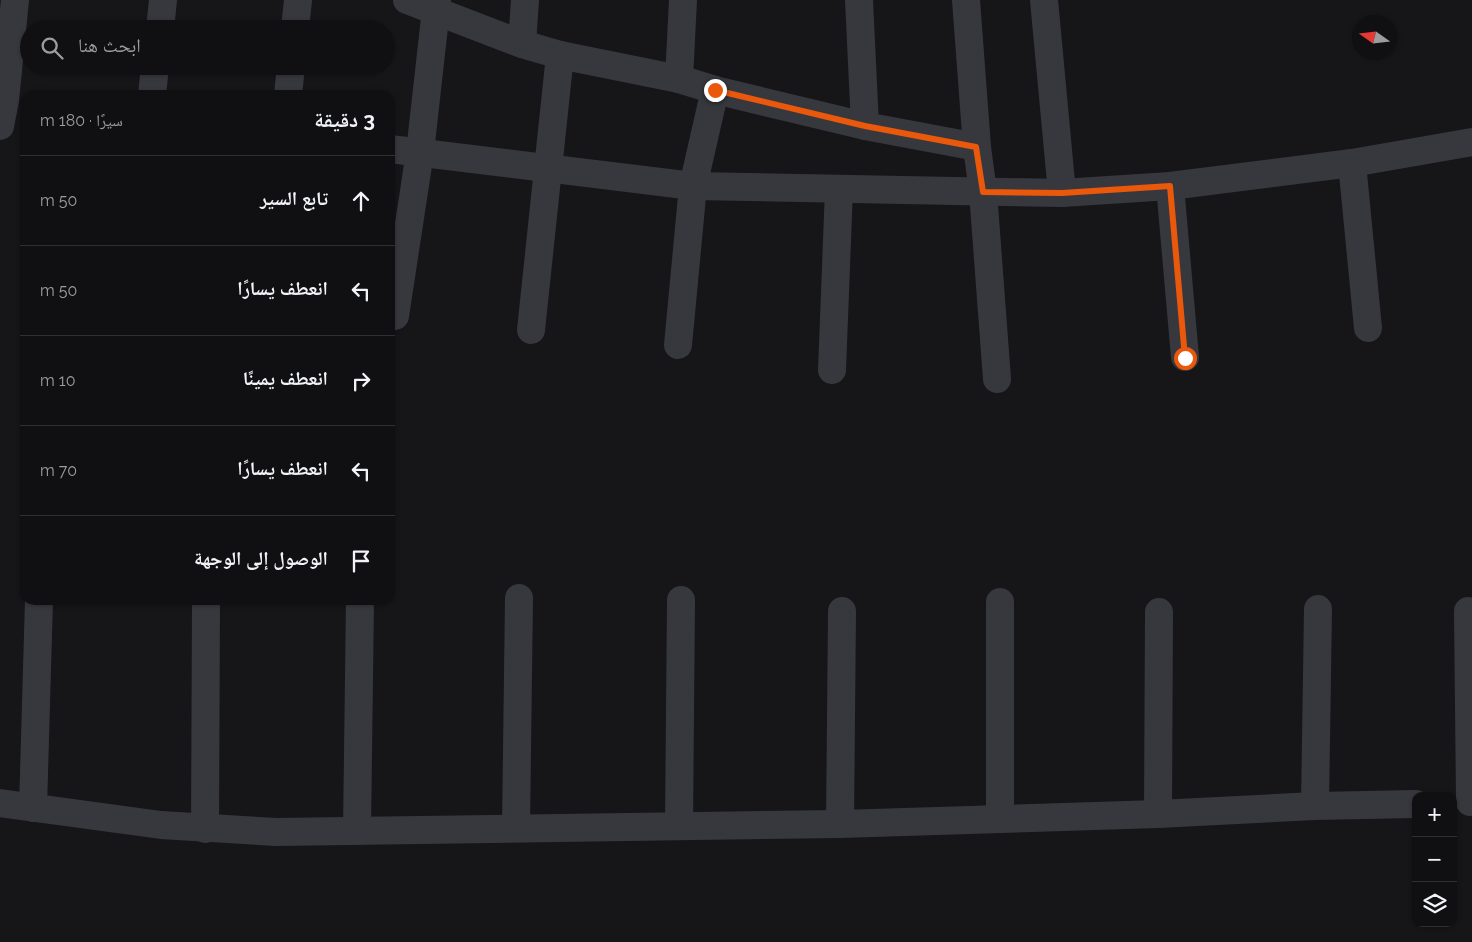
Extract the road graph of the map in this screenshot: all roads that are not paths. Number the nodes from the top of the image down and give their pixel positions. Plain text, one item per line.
1 (15, 0) edge
2 (163, 0) edge
3 (298, 0) edge
4 (407, 0) edge
5 (525, 0) edge
6 (683, 0) edge
7 (859, 0) edge
8 (966, 0) edge
9 (1044, 0) edge
10 (437, 5) edge
11 (161, 20) edge
12 (296, 20) edge
13 (522, 44) junction
14 (560, 55) junction
15 (154, 75) edge
16 (290, 75) edge
17 (679, 79) junction
18 (153, 90) edge
19 (289, 90) edge
20 (715, 90) junction
21 (7, 107) edge
22 (865, 126) junction
23 (1472, 142) edge
24 (976, 147) junction
25 (395, 150) edge
26 (420, 152) junction
27 (1352, 163) junction
28 (547, 168) junction
29 (693, 186) junction
30 (1170, 186) junction
31 (839, 189) junction
32 (983, 192) junction
33 (1062, 193) junction
34 (395, 316) dead end
35 (1368, 328) dead end
36 (531, 330) dead end
37 (678, 344) dead end
38 (1185, 358) dead end
39 (832, 370) dead end
40 (997, 379) dead end
41 (519, 598) dead end
42 (681, 600) dead end
43 (1000, 602) dead end
44 (39, 605) edge
45 (206, 605) edge
46 (360, 605) edge
47 (1318, 609) dead end
48 (842, 611) dead end
49 (1468, 611) dead end
50 (1159, 612) dead end
51 (1465, 802) edge
52 (0, 803) edge
53 (1412, 804) edge
54 (1315, 806) junction
55 (33, 808) junction
56 (1158, 814) junction
57 (1000, 819) junction
58 (840, 824) junction
59 (680, 825) junction
60 (516, 828) junction
61 (205, 829) junction
62 (357, 831) junction

1 - 21 street
2 - 11 street
3 - 12 street
4 - 10 street
5 - 13 street
6 - 17 street
7 - 22 street
8 - 24 street
9 - 33 street
10 - 13 street
10 - 26 street
13 - 14 street
14 - 17 street
14 - 28 street
15 - 18 street
16 - 19 street
17 - 20 street
20 - 22 street
20 - 29 street
22 - 24 street
23 - 27 street
24 - 32 street
25 - 26 street
26 - 28 street
26 - 34 street
27 - 30 street
27 - 35 street
28 - 29 street
28 - 36 street
29 - 31 street
29 - 37 street
30 - 33 street
30 - 38 street
31 - 32 street
31 - 39 street
32 - 33 street
32 - 40 street
41 - 60 street
42 - 59 street
43 - 57 street
44 - 55 street
45 - 61 street
46 - 62 street
47 - 54 street
48 - 58 street
49 - 51 street
50 - 56 street
52 - 55 street
53 - 54 street
54 - 56 street
55 - 61 street
56 - 57 street
57 - 58 street
58 - 59 street
59 - 60 street
60 - 62 street
61 - 62 street

